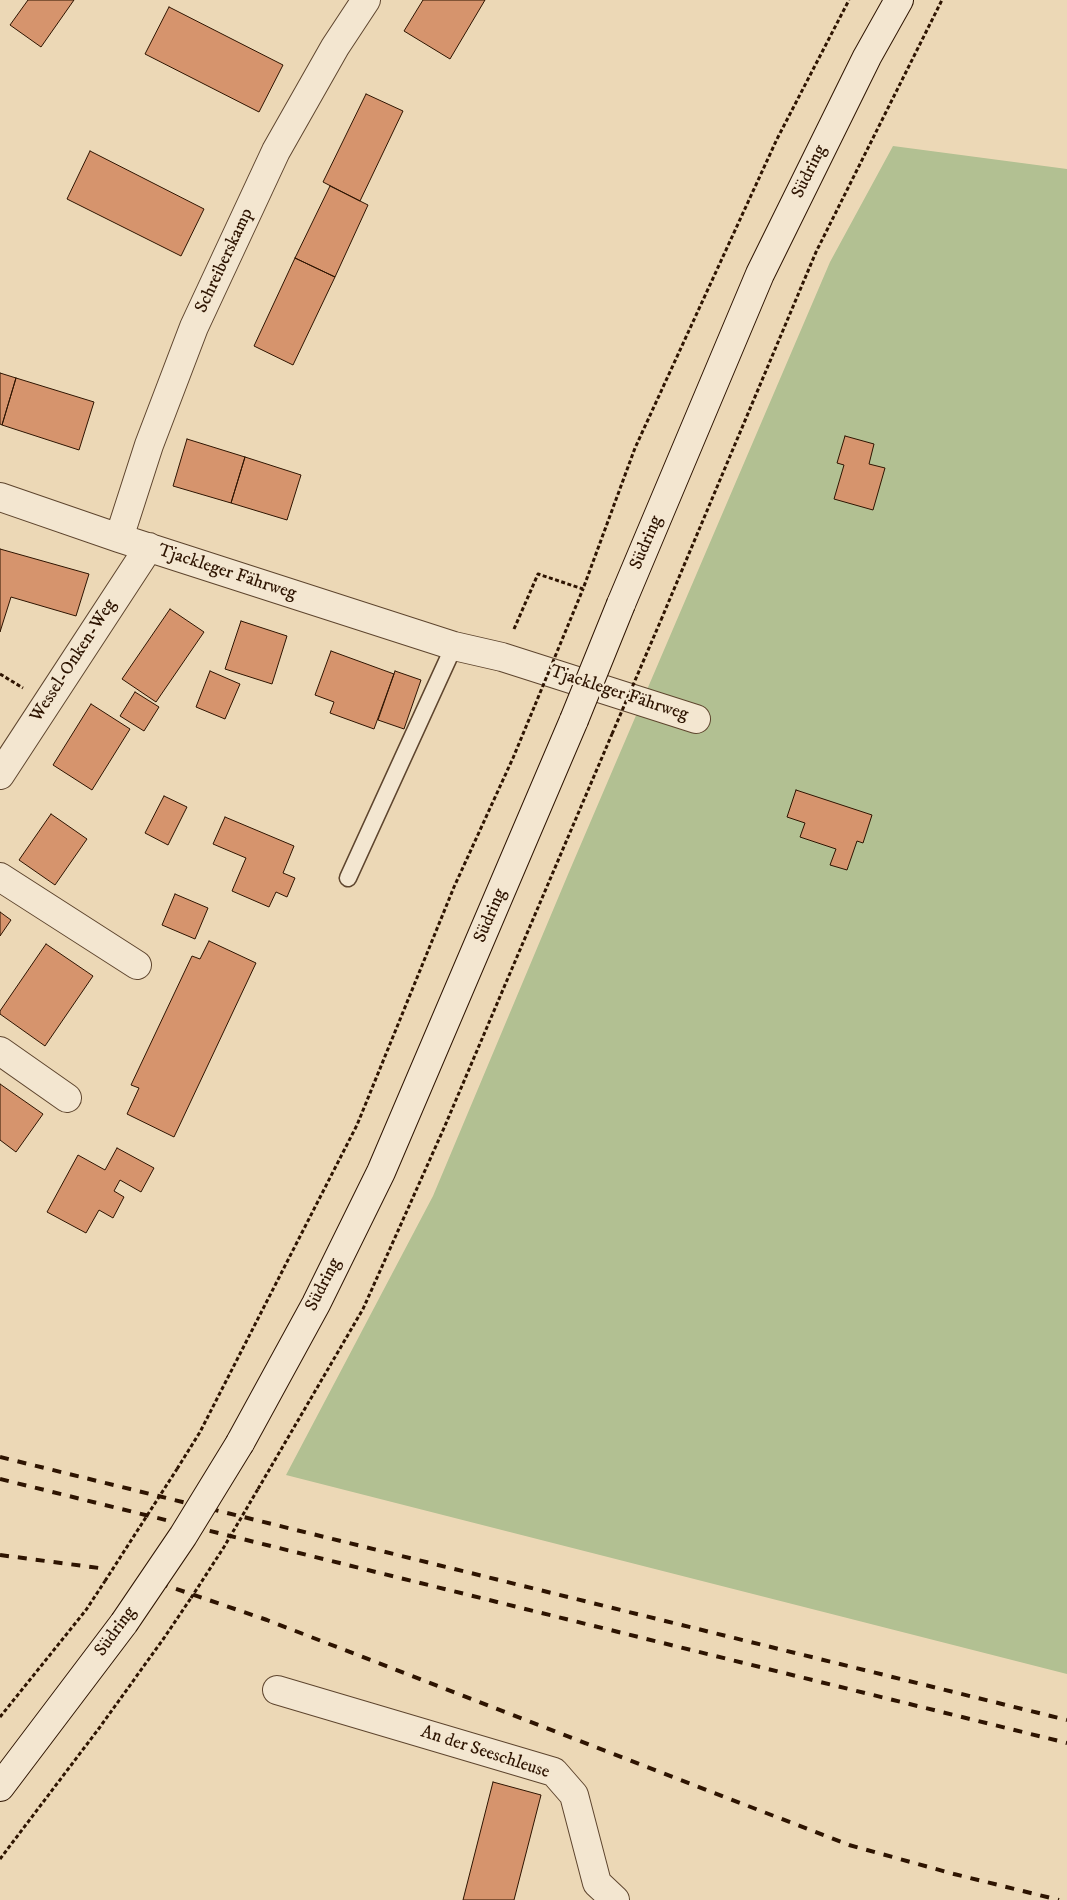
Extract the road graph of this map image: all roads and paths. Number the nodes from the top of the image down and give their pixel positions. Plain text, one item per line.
1 (366, 0) edge
2 (849, 0) edge
3 (899, 0) edge
4 (942, 0) edge
5 (0, 497) edge
6 (118, 538) junction
7 (149, 547) junction
8 (583, 589) junction
9 (454, 646) junction
10 (502, 657) junction
11 (696, 719) dead end
12 (0, 776) edge
13 (0, 877) edge
14 (348, 878) dead end
15 (137, 965) dead end
16 (0, 1051) edge
17 (67, 1098) dead end
18 (277, 1690) dead end
19 (0, 1717) edge
20 (0, 1787) edge
21 (0, 1859) edge
22 (616, 1900) edge

1 - 6 street, Schreiberskamp
2 - 8 path
3 - 20 street, Südring, bridge
4 - 21 path, bridge
5 - 6 street, Tjackleger Fährweg
6 - 7 street, Tjackleger Fährweg
7 - 9 street, Tjackleger Fährweg
7 - 12 street, Wessel-Onken-Weg
8 - 10 path
8 - 19 path, bridge
9 - 10 street, Tjackleger Fährweg
9 - 14 lane
10 - 11 street, Tjackleger Fährweg
13 - 15 street
16 - 17 street
18 - 22 street, An der Seeschleuse

